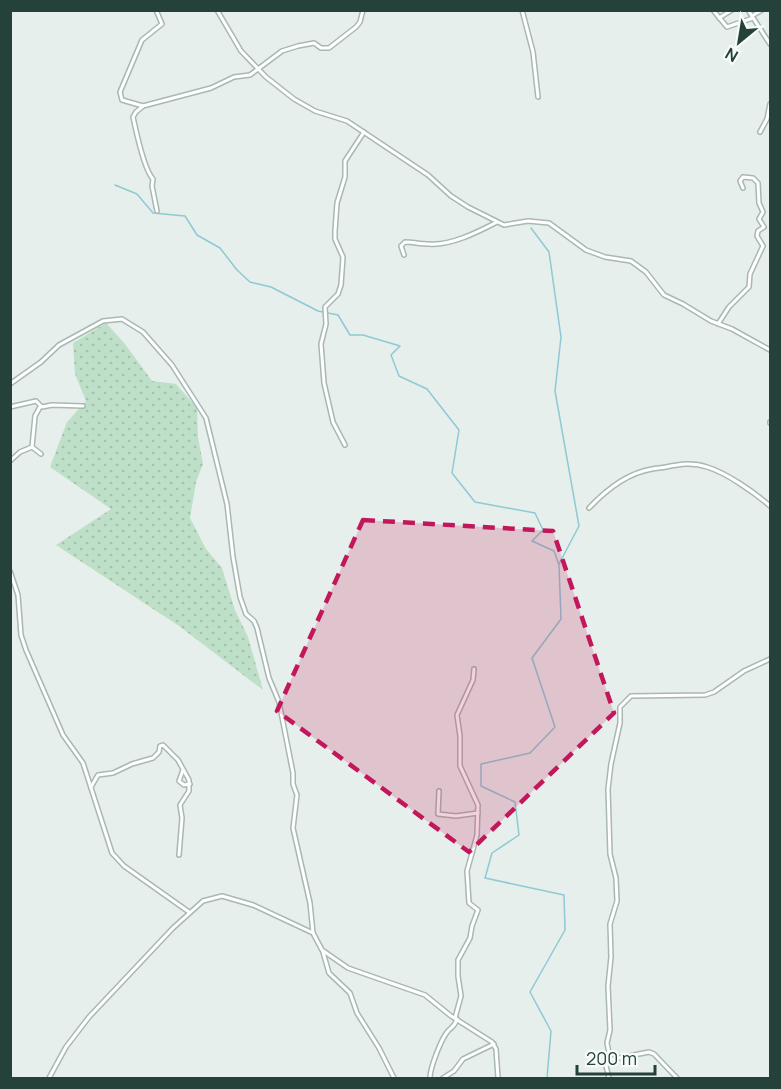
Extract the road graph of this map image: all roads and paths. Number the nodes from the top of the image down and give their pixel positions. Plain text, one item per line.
1 (156, 10) edge
2 (217, 10) edge
3 (363, 10) edge
4 (522, 10) edge
5 (713, 10) edge
6 (732, 10) edge
7 (748, 10) edge
8 (762, 10) edge
9 (752, 17) junction
10 (719, 18) junction
11 (771, 44) edge
12 (259, 70) junction
13 (538, 97) dead end
14 (771, 104) edge
15 (143, 106) junction
16 (364, 132) junction
17 (760, 132) dead end
18 (743, 188) dead end
19 (158, 211) dead end
20 (497, 222) junction
21 (404, 255) dead end
22 (718, 324) junction
23 (771, 350) edge
24 (10, 384) edge
25 (83, 406) dead end
26 (10, 407) edge
27 (40, 407) junction
28 (345, 445) dead end
29 (32, 447) junction
30 (41, 454) dead end
31 (10, 461) edge
32 (771, 506) edge
33 (589, 508) dead end
34 (10, 571) edge
35 (771, 660) edge
36 (474, 669) dead end
37 (183, 769) junction
38 (190, 784) junction
39 (91, 787) junction
40 (439, 791) dead end
41 (478, 813) junction
42 (179, 855) dead end
43 (189, 912) junction
44 (313, 933) junction
45 (322, 950) junction
46 (456, 1018) junction
47 (494, 1044) junction
48 (607, 1061) junction
49 (49, 1078) edge
50 (394, 1078) edge
51 (430, 1078) edge
52 (443, 1078) edge
53 (498, 1078) edge
54 (609, 1078) edge
55 (677, 1078) edge

1 - 15 street
2 - 12 street
3 - 12 street
4 - 13 street
5 - 10 street
6 - 10 street
7 - 9 street
8 - 9 street
9 - 10 street
9 - 11 street
12 - 15 street
12 - 16 street
14 - 17 street
15 - 19 street
16 - 20 street
16 - 28 street
18 - 22 street
20 - 21 street
20 - 22 street
22 - 23 street
24 - 44 street
25 - 27 street
26 - 27 street
27 - 29 street
29 - 30 street
29 - 31 street
32 - 33 street
34 - 39 street
35 - 48 street
36 - 41 street
37 - 38 street
37 - 38 street
37 - 39 street
38 - 42 street
39 - 43 street
40 - 41 street
41 - 46 street
43 - 44 street
43 - 49 street
44 - 45 street
45 - 46 street
45 - 50 street
46 - 47 street
46 - 51 street
47 - 52 street
47 - 53 street
48 - 54 street
48 - 55 street

